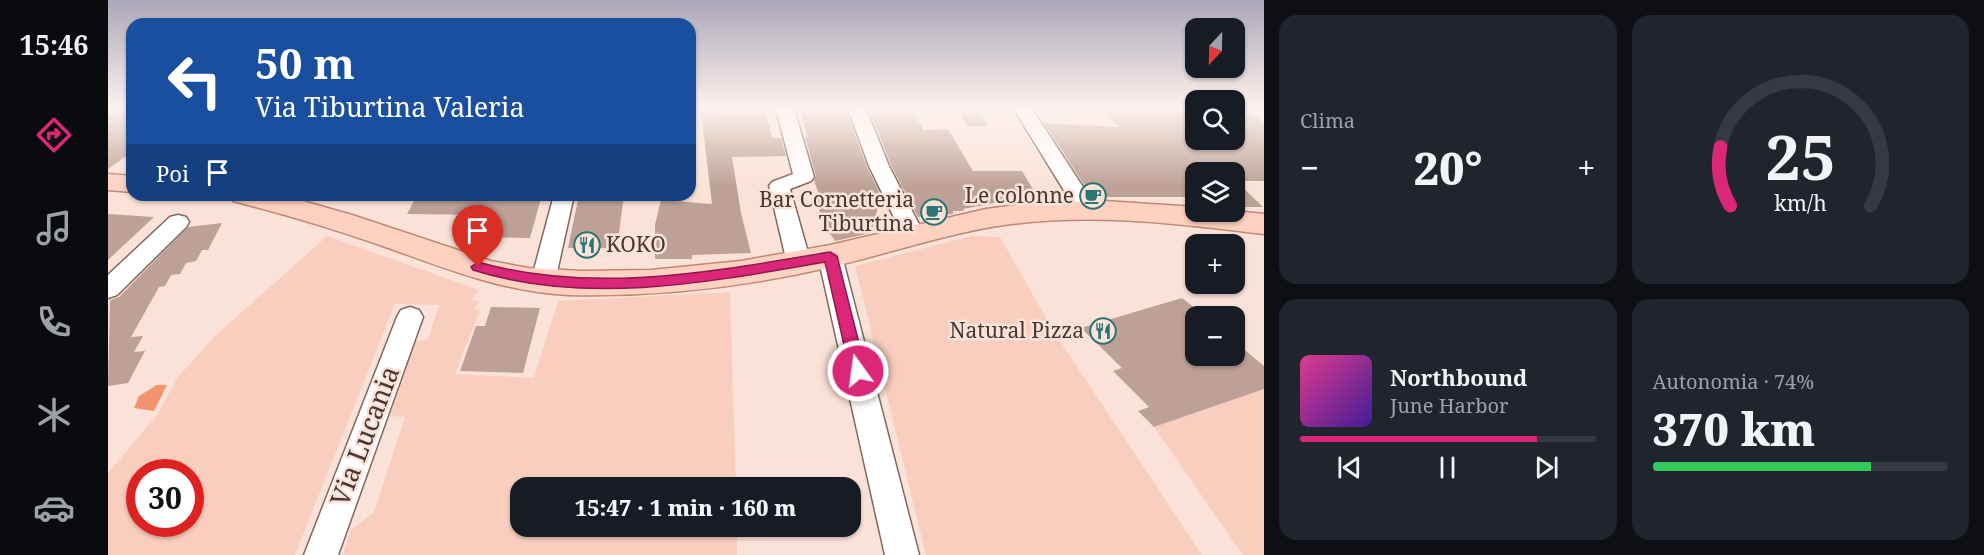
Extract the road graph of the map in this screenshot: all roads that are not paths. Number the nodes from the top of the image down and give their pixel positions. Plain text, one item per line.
1 (792, 135) edge
2 (867, 135) edge
3 (1039, 135) edge
4 (108, 182) edge
5 (126, 184) edge
6 (275, 201) edge
7 (563, 201) edge
8 (1087, 210) junction
9 (178, 222) dead end
10 (1264, 224) edge
11 (913, 234) junction
12 (830, 256) junction
13 (799, 263) junction
14 (543, 281) junction
15 (108, 289) edge
16 (410, 317) dead end
17 (321, 555) edge
18 (902, 555) edge

1 - 13 street
2 - 11 street
3 - 8 street
4 - 5 main road
6 - 14 main road
7 - 14 street
8 - 10 main road
8 - 11 main road
9 - 15 street
11 - 12 main road
12 - 13 main road
12 - 18 street
13 - 14 main road
16 - 17 street, Via Lucania

